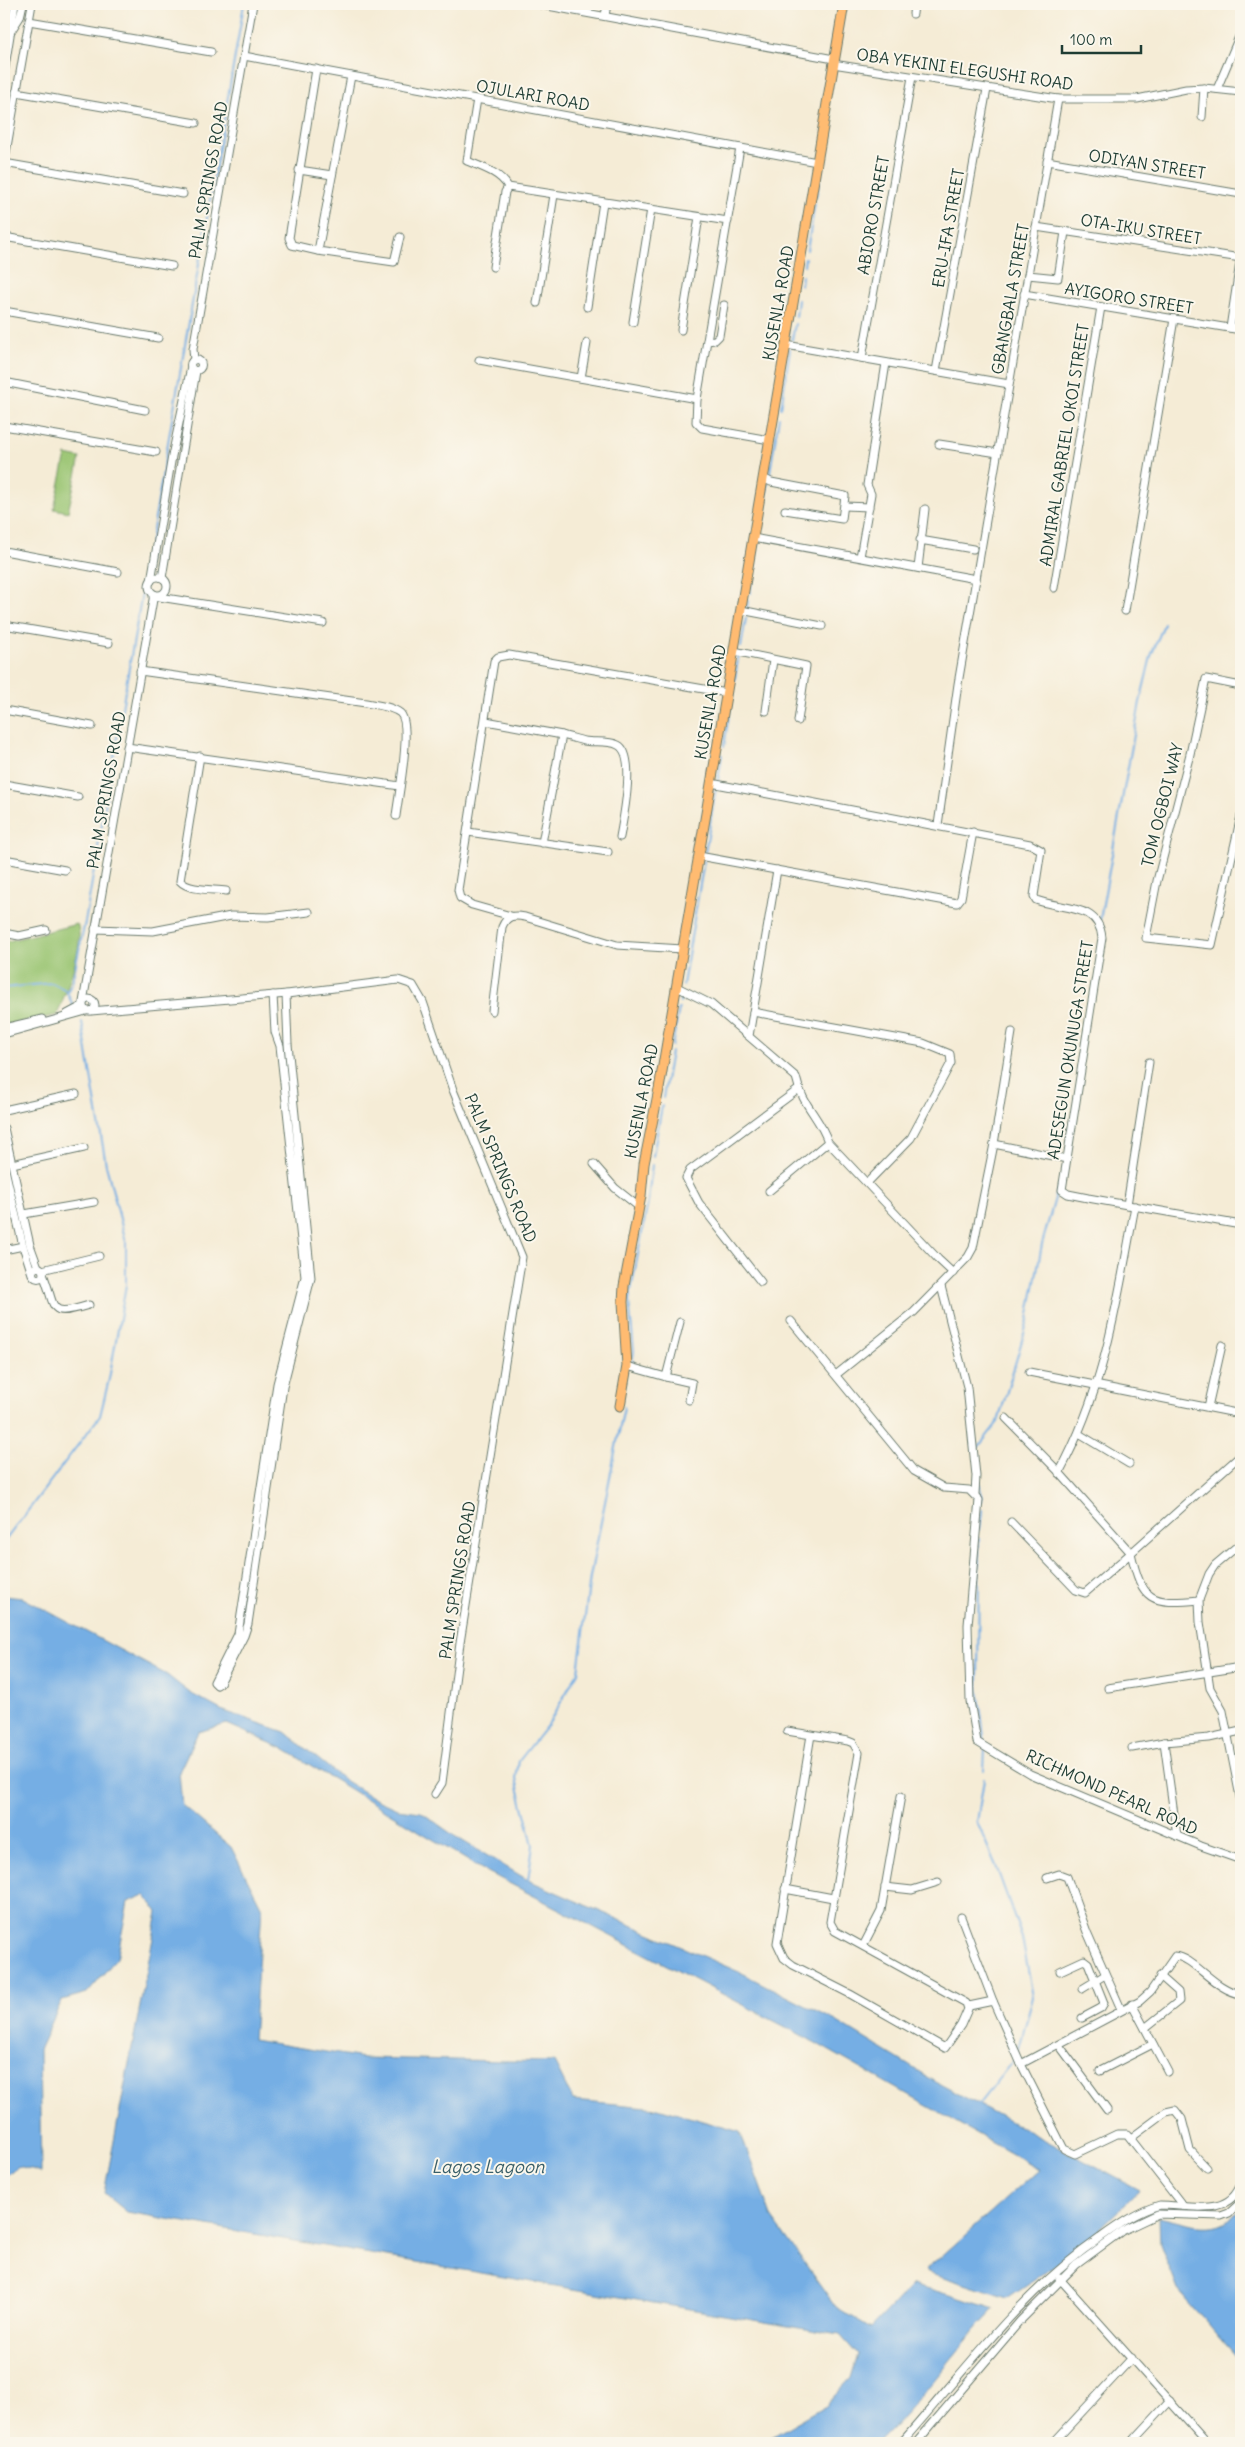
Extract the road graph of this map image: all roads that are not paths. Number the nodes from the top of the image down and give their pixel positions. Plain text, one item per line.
1 (15, 4) edge
2 (23, 4) edge
3 (32, 4) edge
4 (253, 4) edge
5 (537, 4) edge
6 (607, 4) edge
7 (844, 4) edge
8 (914, 4) edge
9 (913, 14) dead end
10 (12, 16) junction
11 (605, 16) junction
12 (20, 17) junction
13 (29, 21) junction
14 (11, 32) junction
15 (1241, 32) edge
16 (211, 52) dead end
17 (244, 56) junction
18 (834, 62) junction
19 (316, 69) junction
20 (4, 73) edge
21 (351, 76) junction
22 (912, 77) junction
23 (1204, 88) junction
24 (987, 89) junction
25 (1217, 89) junction
26 (16, 92) junction
27 (1241, 92) edge
28 (477, 99) junction
29 (1058, 99) junction
30 (1202, 117) dead end
31 (196, 123) dead end
32 (740, 148) junction
33 (817, 162) junction
34 (1047, 162) junction
35 (4, 164) edge
36 (299, 170) junction
37 (332, 175) junction
38 (508, 187) junction
39 (183, 194) dead end
40 (1241, 194) edge
41 (554, 195) junction
42 (603, 202) junction
43 (651, 209) junction
44 (699, 217) junction
45 (728, 221) junction
46 (1036, 227) junction
47 (1065, 232) junction
48 (4, 237) edge
49 (400, 237) dead end
50 (318, 251) junction
51 (1241, 257) edge
52 (172, 266) dead end
53 (493, 267) dead end
54 (1028, 275) junction
55 (1024, 294) junction
56 (537, 303) dead end
57 (724, 306) dead end
58 (587, 307) dead end
59 (1101, 307) junction
60 (4, 311) edge
61 (1174, 319) junction
62 (633, 322) dead end
63 (1230, 328) junction
64 (681, 330) dead end
65 (1241, 330) edge
66 (158, 338) dead end
67 (707, 341) junction
68 (587, 343) dead end
69 (786, 345) junction
70 (862, 358) junction
71 (480, 360) dead end
72 (886, 363) junction
73 (194, 366) junction
74 (936, 371) junction
75 (580, 378) junction
76 (4, 382) edge
77 (1009, 384) junction
78 (697, 398) junction
79 (145, 410) dead end
80 (4, 426) edge
81 (770, 440) junction
82 (939, 444) dead end
83 (156, 452) dead end
84 (998, 453) junction
85 (763, 478) junction
86 (845, 506) junction
87 (869, 507) junction
88 (925, 509) dead end
89 (785, 510) dead end
90 (753, 538) junction
91 (920, 540) junction
92 (973, 549) dead end
93 (4, 552) edge
94 (860, 557) junction
95 (918, 568) junction
96 (118, 572) dead end
97 (162, 578) junction
98 (976, 579) junction
99 (151, 581) junction
100 (1054, 588) dead end
101 (154, 595) junction
102 (741, 610) junction
103 (1125, 611) dead end
104 (323, 623) dead end
105 (4, 625) edge
106 (822, 626) dead end
107 (109, 643) dead end
108 (734, 652) junction
109 (772, 660) junction
110 (140, 671) junction
111 (1241, 686) edge
112 (727, 693) junction
113 (4, 710) edge
114 (766, 711) dead end
115 (486, 721) junction
116 (798, 721) dead end
117 (92, 726) dead end
118 (562, 735) junction
119 (127, 747) junction
120 (200, 756) junction
121 (711, 783) junction
122 (4, 784) edge
123 (400, 786) junction
124 (78, 798) dead end
125 (396, 816) dead end
126 (1241, 816) edge
127 (938, 825) junction
128 (1240, 825) edge
129 (468, 832) junction
130 (973, 832) junction
131 (620, 838) dead end
132 (542, 842) junction
133 (608, 852) dead end
134 (699, 856) junction
135 (4, 859) edge
136 (65, 870) dead end
137 (777, 870) junction
138 (226, 891) dead end
139 (310, 912) dead end
140 (511, 916) junction
141 (46, 930) dead end
142 (96, 930) junction
143 (4, 933) edge
144 (683, 949) junction
145 (677, 987) junction
146 (86, 992) junction
147 (286, 994) junction
148 (273, 995) junction
149 (93, 1002) junction
150 (86, 1008) junction
151 (492, 1011) dead end
152 (104, 1012) junction
153 (753, 1012) junction
154 (288, 1021) junction
155 (275, 1022) junction
156 (4, 1028) edge
157 (1012, 1032) dead end
158 (4, 1034) edge
159 (749, 1036) junction
160 (1149, 1062) dead end
161 (799, 1089) junction
162 (76, 1094) dead end
163 (4, 1110) edge
164 (4, 1128) edge
165 (828, 1142) junction
166 (994, 1144) junction
167 (84, 1148) dead end
168 (1067, 1159) junction
169 (12, 1164) junction
170 (594, 1164) dead end
171 (4, 1168) edge
172 (867, 1183) junction
173 (769, 1192) dead end
174 (94, 1202) dead end
175 (1131, 1206) junction
176 (639, 1207) junction
177 (24, 1214) junction
178 (1241, 1225) edge
179 (23, 1246) junction
180 (4, 1250) edge
181 (99, 1256) dead end
182 (39, 1273) junction
183 (954, 1273) junction
184 (761, 1282) dead end
185 (941, 1286) junction
186 (89, 1304) dead end
187 (791, 1321) dead end
188 (680, 1322) dead end
189 (1222, 1345) dead end
190 (630, 1368) junction
191 (1029, 1372) dead end
192 (836, 1374) junction
193 (666, 1377) junction
194 (1097, 1387) junction
195 (689, 1400) dead end
196 (620, 1406) dead end
197 (1208, 1407) junction
198 (1241, 1414) edge
199 (1006, 1418) dead end
200 (1079, 1434) junction
201 (1241, 1455) edge
202 (1129, 1464) dead end
203 (1059, 1473) junction
204 (975, 1494) junction
205 (1011, 1522) dead end
206 (1241, 1544) edge
207 (1131, 1553) junction
208 (1199, 1600) junction
209 (1241, 1667) edge
210 (1207, 1670) junction
211 (1108, 1688) dead end
212 (787, 1731) dead end
213 (1241, 1731) edge
214 (1228, 1734) junction
215 (811, 1735) junction
216 (1164, 1742) junction
217 (1132, 1748) dead end
218 (435, 1794) dead end
219 (901, 1796) dead end
220 (1241, 1802) edge
221 (1177, 1836) junction
222 (1241, 1860) edge
223 (1047, 1878) dead end
224 (938, 1882) dead end
225 (885, 1887) junction
226 (786, 1889) junction
227 (833, 1898) junction
228 (961, 1917) dead end
229 (863, 1946) junction
230 (1060, 1971) dead end
231 (1106, 1975) junction
232 (1160, 1976) junction
233 (1094, 1982) junction
234 (1082, 1989) dead end
235 (1241, 1994) edge
236 (993, 2001) junction
237 (1132, 2004) junction
238 (968, 2006) junction
239 (1122, 2009) junction
240 (1082, 2018) dead end
241 (1145, 2028) junction
242 (1153, 2044) junction
243 (1059, 2045) junction
244 (1021, 2064) junction
245 (1100, 2071) dead end
246 (1168, 2072) dead end
247 (1107, 2110) dead end
248 (1131, 2138) junction
249 (1207, 2168) dead end
250 (1241, 2186) edge
251 (1241, 2202) edge
252 (1183, 2206) junction
253 (1054, 2273) junction
254 (1061, 2280) junction
255 (1132, 2358) junction
256 (1170, 2401) junction
257 (901, 2443) edge
258 (916, 2443) edge
259 (1053, 2443) edge
260 (1131, 2443) edge
261 (1207, 2443) edge

1 - 10 street
2 - 12 street
3 - 13 street
4 - 17 street, PALM SPRINGS ROAD
5 - 11 street, OBA YEKINI ELEGUSHI ROAD
6 - 11 street
7 - 18 main road, KUSENLA ROAD
8 - 9 street
10 - 12 street
10 - 14 street
11 - 18 street, OBA YEKINI ELEGUSHI ROAD
12 - 14 street
13 - 16 street
13 - 26 street
14 - 20 street
15 - 25 street
17 - 19 street, OJULARI ROAD
17 - 73 street, PALM SPRINGS ROAD
18 - 22 street, OBA YEKINI ELEGUSHI ROAD
18 - 33 main road, KUSENLA ROAD
19 - 21 street, OJULARI ROAD
19 - 36 street
21 - 28 street, OJULARI ROAD
21 - 37 street
22 - 24 street, OBA YEKINI ELEGUSHI ROAD
22 - 70 street, ABIORO STREET
23 - 25 street, OBA YEKINI ELEGUSHI ROAD
23 - 29 street, OBA YEKINI ELEGUSHI ROAD
23 - 30 street
24 - 29 street, OBA YEKINI ELEGUSHI ROAD
24 - 74 street, ERU-IFA STREET
25 - 27 street, OBA YEKINI ELEGUSHI ROAD
26 - 31 street
26 - 35 street
28 - 32 street, OJULARI ROAD
28 - 38 street
29 - 34 street, GBANGBALA STREET
32 - 33 street, OJULARI ROAD
32 - 45 street
33 - 69 main road, KUSENLA ROAD
34 - 40 street, ODIYAN STREET
34 - 46 street, GBANGBALA STREET
35 - 39 street
36 - 37 street
36 - 50 street
37 - 50 street
38 - 41 street
38 - 53 street
41 - 42 street
41 - 56 street
42 - 43 street
42 - 58 street
43 - 44 street
43 - 62 street
44 - 45 street
44 - 64 street
45 - 67 street
46 - 47 street, OTA-IKU STREET
46 - 54 street, GBANGBALA STREET
47 - 51 street, OTA-IKU STREET
47 - 54 street
48 - 52 street
49 - 50 street
51 - 63 street
54 - 55 street, GBANGBALA STREET
55 - 59 street, AYIGORO STREET
55 - 77 street, GBANGBALA STREET
57 - 67 street
59 - 61 street, AYIGORO STREET
59 - 100 street, ADMIRAL GABRIEL OKOI STREET
60 - 66 street
61 - 63 street, AYIGORO STREET
61 - 103 street
63 - 65 street, AYIGORO STREET
67 - 78 street
68 - 75 street
69 - 70 street
69 - 81 main road, KUSENLA ROAD
70 - 72 street
71 - 75 street
72 - 74 street
72 - 87 street
73 - 97 street
73 - 99 street
74 - 77 street
75 - 78 street
76 - 79 street
77 - 84 street, GBANGBALA STREET
78 - 81 street
80 - 83 street
81 - 85 main road, KUSENLA ROAD
82 - 84 street
84 - 98 street, GBANGBALA STREET
85 - 86 street
85 - 90 main road, KUSENLA ROAD
86 - 87 street
86 - 89 street
87 - 94 street
88 - 91 street
90 - 94 street
90 - 102 main road, KUSENLA ROAD
91 - 92 street
91 - 95 street
93 - 96 street
94 - 95 street
95 - 98 street
97 - 99 street
97 - 101 street
98 - 127 street, GBANGBALA STREET
99 - 101 street
101 - 104 street
101 - 110 street, PALM SPRINGS ROAD
102 - 106 street
102 - 108 main road, KUSENLA ROAD
105 - 107 street
108 - 109 street
108 - 112 main road, KUSENLA ROAD
109 - 114 street
109 - 116 street
110 - 119 street, PALM SPRINGS ROAD
110 - 123 street
111 - 128 street, TOM OGBOI WAY
112 - 115 street
112 - 121 main road, KUSENLA ROAD
113 - 117 street
115 - 118 street
115 - 129 street
118 - 131 street
118 - 132 street
119 - 120 street
119 - 142 street, PALM SPRINGS ROAD
120 - 123 street
120 - 138 street
121 - 127 street
121 - 134 main road, KUSENLA ROAD
122 - 124 street
123 - 125 street
126 - 128 street
127 - 130 street
129 - 132 street
129 - 140 street
130 - 137 street
130 - 168 street, ADESEGUN OKUNUGA STREET
132 - 133 street
134 - 137 street
134 - 144 main road, KUSENLA ROAD
135 - 136 street
137 - 153 street
139 - 142 street
140 - 144 street
140 - 151 street
141 - 143 street
142 - 146 street, PALM SPRINGS ROAD
144 - 145 main road, KUSENLA ROAD
145 - 159 street
145 - 176 main road, KUSENLA ROAD
146 - 149 street
146 - 150 street, PALM SPRINGS ROAD
147 - 148 street, PALM SPRINGS ROAD
147 - 154 street
147 - 218 street, PALM SPRINGS ROAD
148 - 152 street, PALM SPRINGS ROAD
148 - 155 street
149 - 150 street
149 - 150 street
149 - 152 street
150 - 152 street, PALM SPRINGS ROAD
150 - 156 street
150 - 158 street
153 - 159 street
153 - 172 street
154 - 155 street
154 - 155 street
157 - 166 street
159 - 161 street
160 - 175 street
161 - 165 street
161 - 184 street
162 - 163 street
164 - 169 street
165 - 172 street
165 - 173 street
166 - 168 street
166 - 183 street
167 - 169 street
168 - 175 street, ADESEGUN OKUNUGA STREET
169 - 177 street
170 - 176 street
171 - 179 street
172 - 183 street
174 - 177 street
175 - 178 street, ADESEGUN OKUNUGA STREET
175 - 194 street
176 - 190 main road, KUSENLA ROAD
177 - 182 street
179 - 180 street
179 - 182 street
181 - 182 street
182 - 186 street
183 - 185 street
185 - 192 street
185 - 204 street, RICHMOND PEARL ROAD
187 - 192 street
188 - 193 street
189 - 197 street
190 - 193 street
190 - 196 main road, KUSENLA ROAD
191 - 194 street
192 - 204 street
193 - 195 street
194 - 197 street
194 - 200 street
197 - 198 street
199 - 203 street
200 - 202 street
200 - 203 street
201 - 207 street
203 - 207 street
204 - 221 street, RICHMOND PEARL ROAD
205 - 207 street
206 - 208 street
207 - 208 street
208 - 210 street
209 - 210 street
210 - 211 street
210 - 214 street
212 - 215 street
213 - 214 street
214 - 216 street
214 - 220 street
215 - 226 street
215 - 227 street
216 - 217 street
216 - 221 street
219 - 225 street
221 - 222 street, RICHMOND PEARL ROAD
223 - 231 street
224 - 225 street
225 - 229 street
226 - 227 street
226 - 238 street
227 - 229 street
228 - 236 street
229 - 238 street
230 - 233 street
231 - 233 street
231 - 239 street
232 - 235 street
232 - 237 street
232 - 241 street
233 - 234 street
233 - 240 street
236 - 238 street
236 - 244 street
237 - 239 street
237 - 241 street
239 - 243 street
241 - 242 street
242 - 245 street
242 - 246 street
243 - 244 street
243 - 247 street
244 - 248 street
248 - 249 street
248 - 252 street
250 - 252 street
251 - 254 street
252 - 253 street
253 - 254 street
253 - 257 street
254 - 255 street
254 - 258 street
255 - 256 street
255 - 259 street
256 - 260 street
256 - 261 street

